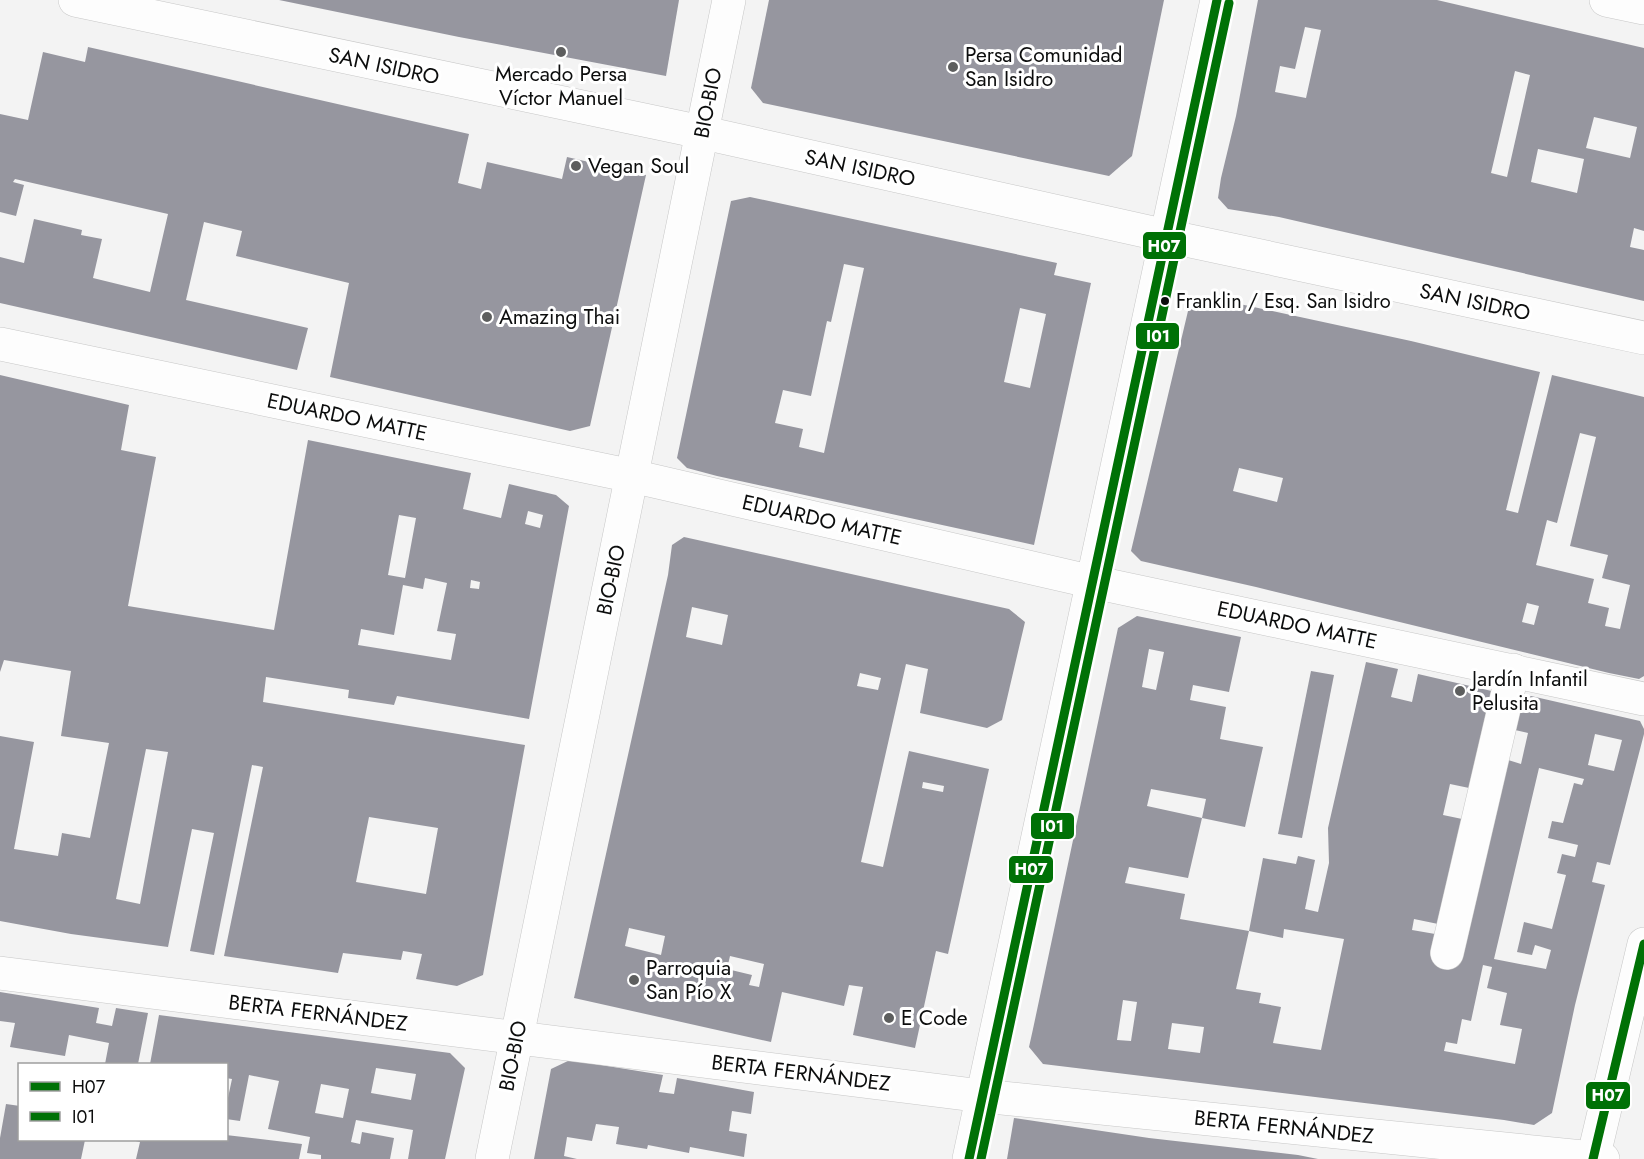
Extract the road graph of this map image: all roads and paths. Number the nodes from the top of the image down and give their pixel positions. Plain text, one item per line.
1 (75, 0) edge
2 (729, 0) edge
3 (1217, 0) edge
4 (1606, 0) edge
5 (1644, 8) edge
6 (702, 133) junction
7 (1167, 236) junction
8 (1644, 338) edge
9 (0, 344) edge
10 (632, 476) junction
11 (1093, 582) junction
12 (1513, 670) junction
13 (1644, 699) edge
14 (1644, 944) edge
15 (1447, 953) dead end
16 (0, 973) edge
17 (516, 1038) junction
18 (982, 1096) junction
19 (492, 1159) edge
20 (969, 1159) edge
21 (1597, 1159) edge

1 - 6 street, SAN ISIDRO
2 - 6 street, BIO-BIO
3 - 7 street
4 - 5 street
6 - 7 street, SAN ISIDRO
6 - 10 street, BIO-BIO
7 - 8 street, SAN ISIDRO
7 - 11 street
9 - 10 street, EDUARDO MATTE
10 - 11 street, EDUARDO MATTE
10 - 17 street, BIO-BIO
11 - 12 street, EDUARDO MATTE
11 - 18 street
12 - 13 street, EDUARDO MATTE
12 - 15 street
14 - 21 street
16 - 17 street, BERTA FERNÁNDEZ
17 - 18 street, BERTA FERNÁNDEZ
17 - 19 street, BIO-BIO
18 - 20 street
18 - 21 street, BERTA FERNÁNDEZ

